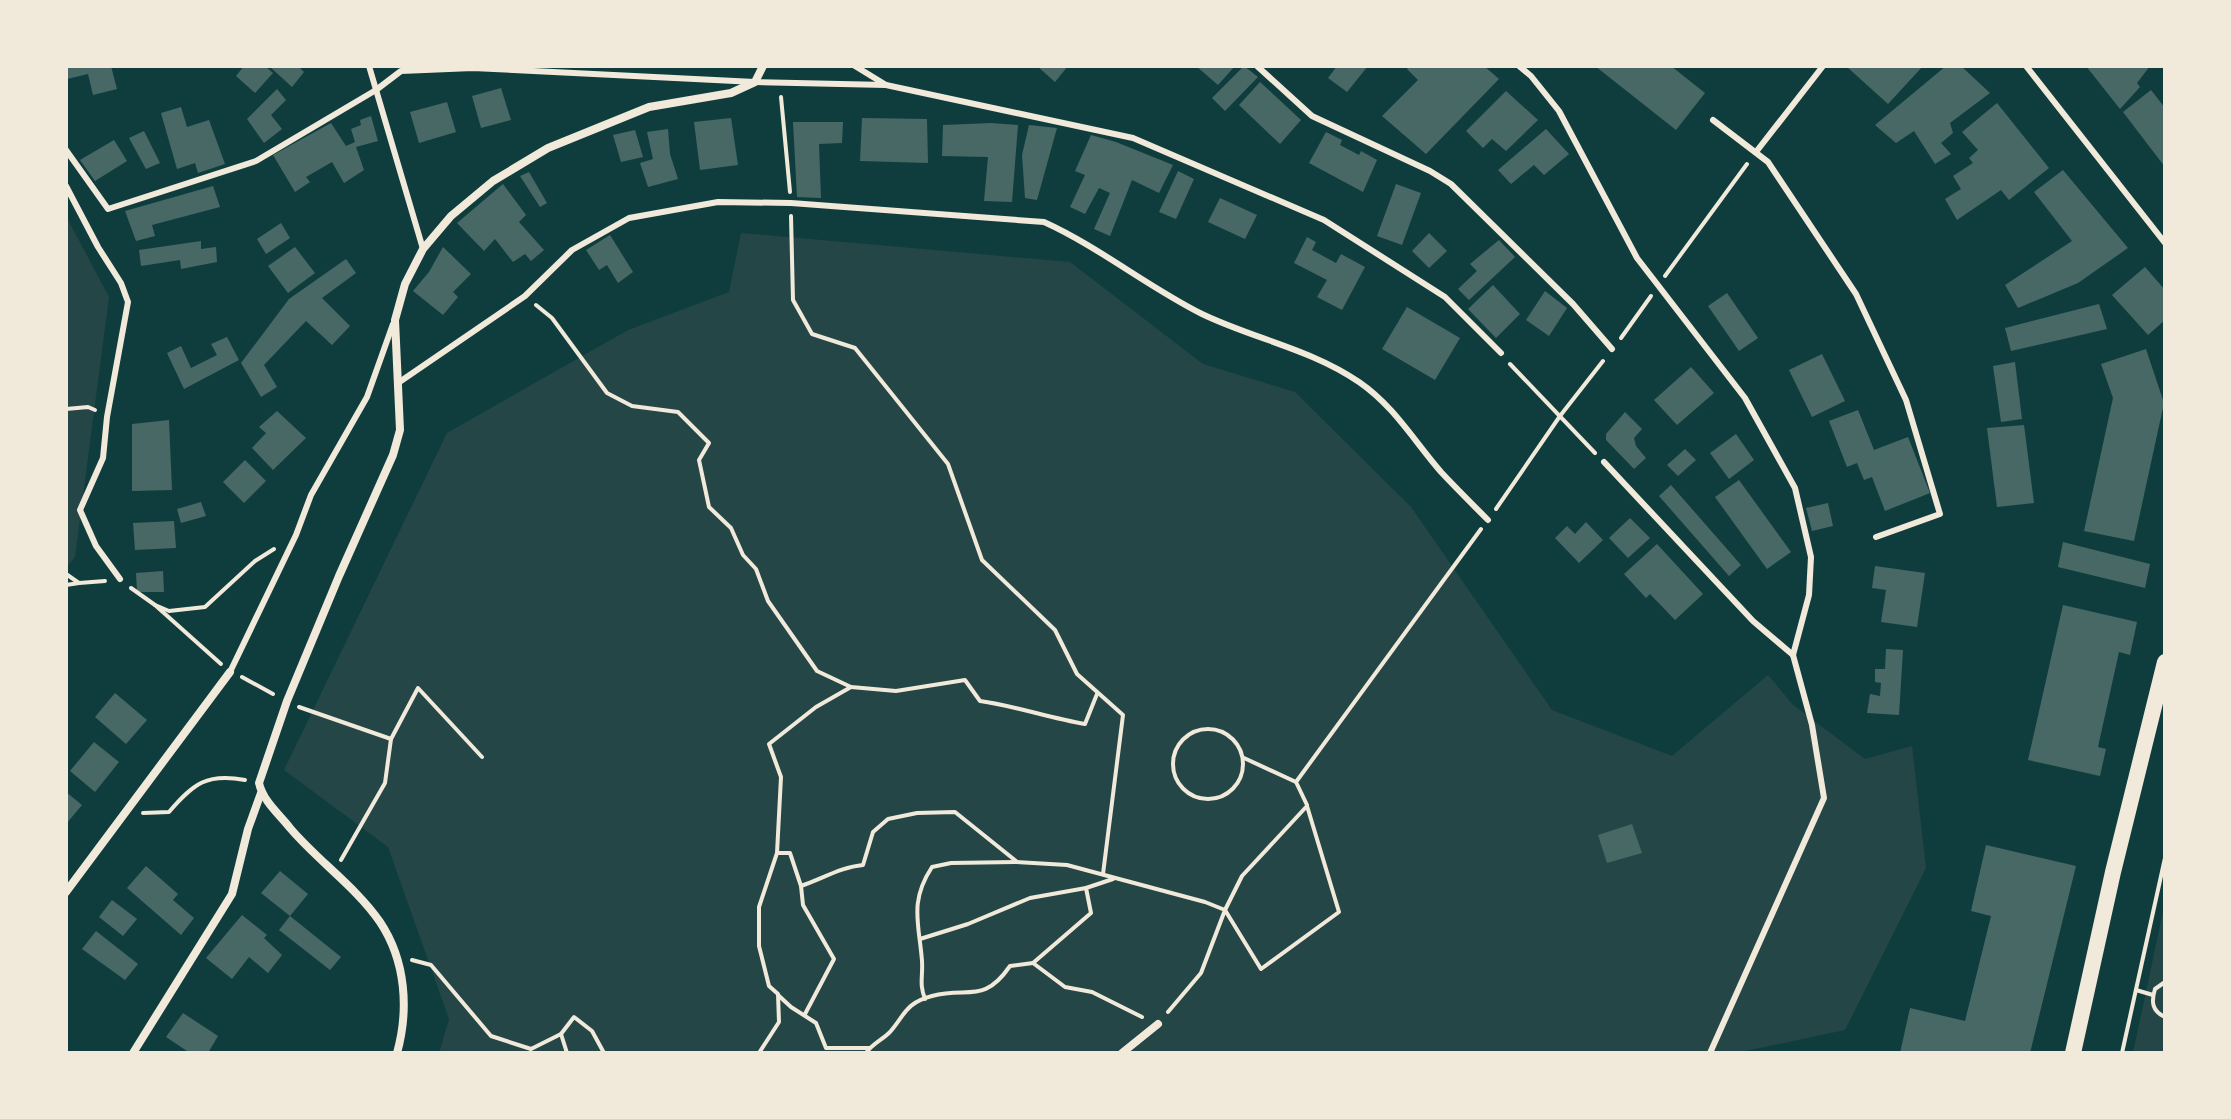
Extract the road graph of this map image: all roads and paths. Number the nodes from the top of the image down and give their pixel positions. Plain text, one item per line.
1 (369, 66) edge
2 (763, 66) edge
3 (855, 66) edge
4 (1257, 66) edge
5 (1519, 66) edge
6 (1823, 66) edge
7 (2026, 66) edge
8 (755, 82) junction
9 (779, 82) junction
10 (886, 85) junction
11 (376, 90) junction
12 (1713, 120) dead end
13 (66, 150) edge
14 (1756, 152) junction
15 (66, 186) edge
16 (791, 203) junction
17 (2165, 243) edge
18 (423, 249) junction
19 (1658, 286) junction
20 (525, 296) junction
21 (395, 320) junction
22 (1612, 349) junction
23 (1501, 353) joint
24 (398, 383) junction
25 (66, 409) edge
26 (1560, 416) junction
27 (107, 417) junction
28 (1604, 462) joint
29 (1488, 520) junction
30 (296, 535) junction
31 (1876, 537) dead end
32 (66, 574) edge
33 (120, 579) junction
34 (79, 583) junction
35 (66, 585) edge
36 (155, 605) junction
37 (1793, 655) junction
38 (2165, 662) edge
39 (230, 672) junction
40 (851, 687) junction
41 (1097, 694) junction
42 (287, 701) junction
43 (391, 739) junction
44 (482, 757) dead end
45 (1243, 758) junction
46 (1296, 782) junction
47 (259, 783) junction
48 (261, 793) junction
49 (1307, 806) junction
50 (127, 812) junction
51 (777, 853) junction
52 (2165, 858) edge
53 (1016, 862) junction
54 (333, 873) junction
55 (1103, 874) junction
56 (1115, 878) junction
57 (801, 886) junction
58 (1086, 888) junction
59 (66, 892) edge
60 (1225, 910) junction
61 (920, 939) junction
62 (395, 956) junction
63 (1033, 963) junction
64 (2165, 982) edge
65 (2135, 990) junction
66 (778, 994) junction
67 (2153, 995) junction
68 (925, 999) junction
69 (805, 1014) junction
70 (2165, 1017) edge
71 (1158, 1024) junction
72 (561, 1034) junction
73 (867, 1050) edge
74 (133, 1053) edge
75 (397, 1053) edge
76 (567, 1053) edge
77 (604, 1053) edge
78 (759, 1053) edge
79 (1122, 1053) edge
80 (1710, 1053) edge
81 (2073, 1053) edge
82 (2122, 1053) edge

1 - 11 lane
2 - 8 street
3 - 10 lane
4 - 22 lane
5 - 19 lane
6 - 14 lane
7 - 17 lane
8 - 9 lane
8 - 11 lane
8 - 18 street
9 - 10 lane
9 - 16 path
10 - 23 lane
11 - 13 lane
11 - 18 lane
12 - 14 lane
14 - 19 path
14 - 31 lane
15 - 27 lane
16 - 20 lane
16 - 29 lane
16 - 41 path
18 - 21 street
19 - 22 path
19 - 37 lane
20 - 24 lane
20 - 40 path
21 - 24 street
21 - 30 lane
22 - 26 path
23 - 26 path
24 - 42 street
25 - 27 path
26 - 28 path
26 - 29 path
27 - 33 lane
28 - 37 lane
29 - 46 path
30 - 36 path
30 - 39 lane
32 - 34 path
33 - 34 path
33 - 36 path
34 - 35 path
36 - 39 path
37 - 80 lane
38 - 81 main road
39 - 42 path
39 - 50 street
40 - 41 path
40 - 51 path
41 - 55 path
42 - 43 path
42 - 47 street
43 - 44 path
43 - 54 path
45 - 45 path
45 - 46 path
46 - 49 path
47 - 48 street
47 - 50 path
48 - 54 street
48 - 74 street
49 - 60 path
49 - 60 path
50 - 59 street
51 - 57 path
51 - 66 path
52 - 65 path
53 - 55 path
53 - 57 path
53 - 61 path
54 - 62 street
55 - 56 path
56 - 58 path
56 - 60 path
57 - 69 path
58 - 61 path
58 - 63 path
60 - 71 path
61 - 68 path
62 - 72 path
62 - 75 street
63 - 68 path
63 - 71 path
64 - 67 path
65 - 67 path
65 - 82 path
66 - 69 path
66 - 78 path
67 - 70 path
68 - 73 path
69 - 73 path
71 - 79 street
72 - 76 path
72 - 77 path

